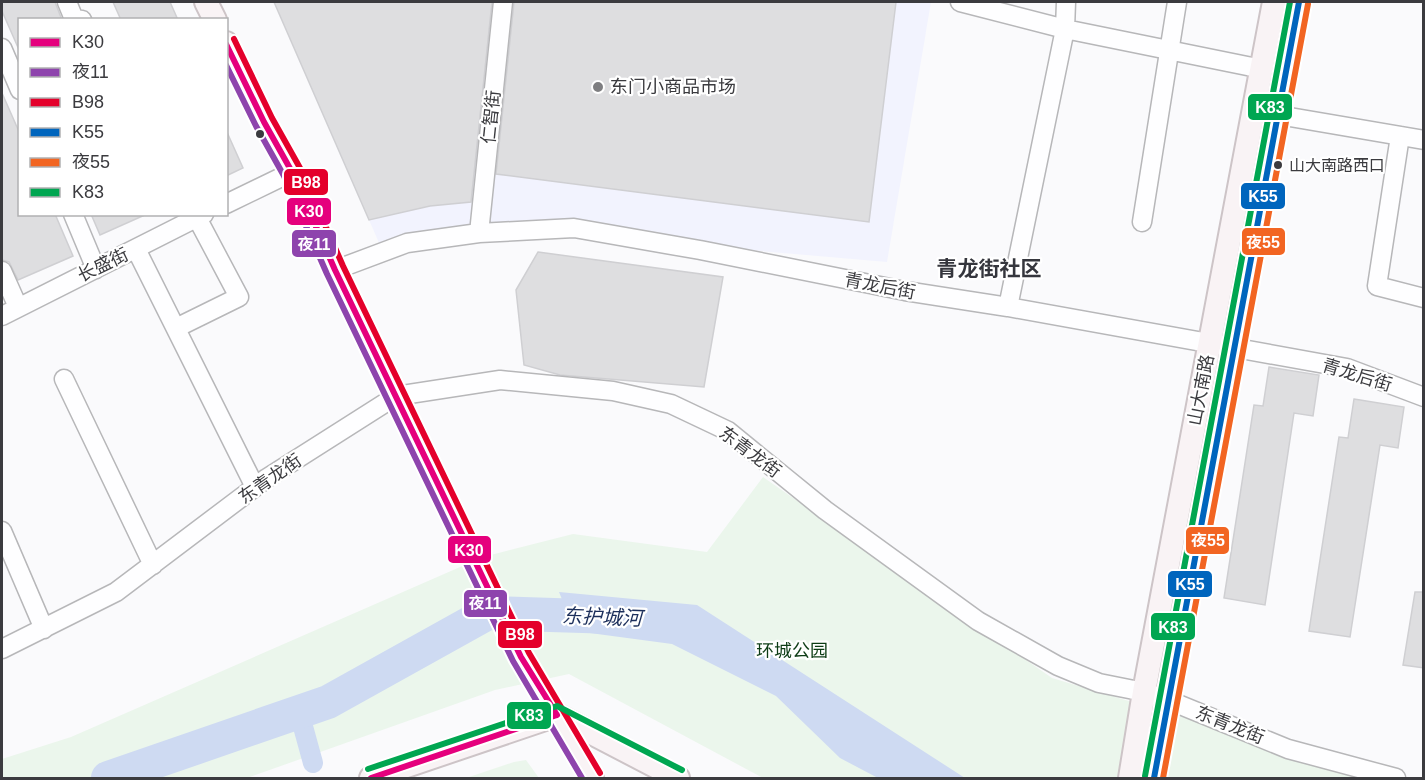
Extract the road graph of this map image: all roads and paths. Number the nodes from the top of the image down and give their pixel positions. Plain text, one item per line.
1 (67, 2) edge
2 (206, 2) edge
3 (502, 2) edge
4 (960, 2) edge
5 (1066, 2) edge
6 (1177, 2) edge
7 (1274, 2) edge
8 (1299, 2) edge
9 (74, 18) edge
10 (214, 18) edge
11 (1065, 29) junction
12 (2, 48) edge
13 (228, 48) edge
14 (1168, 51) junction
15 (1262, 69) junction
16 (18, 85) edge
17 (1278, 115) junction
18 (1400, 136) junction
19 (1424, 140) edge
20 (292, 172) junction
21 (228, 203) edge
22 (74, 216) edge
23 (199, 216) edge
24 (1142, 222) dead end
25 (479, 233) junction
26 (136, 249) junction
27 (96, 269) junction
28 (335, 270) junction
29 (2, 271) edge
30 (1424, 298) edge
31 (18, 307) junction
32 (1008, 307) junction
33 (2, 316) edge
34 (176, 328) junction
35 (1210, 344) junction
36 (1233, 347) junction
37 (64, 379) dead end
38 (396, 396) junction
39 (1424, 397) edge
40 (255, 487) junction
41 (2, 531) edge
42 (153, 565) junction
43 (44, 629) junction
44 (2, 649) edge
45 (1143, 698) junction
46 (1167, 705) junction
47 (556, 715) junction
48 (370, 778) edge
49 (573, 778) edge
50 (592, 778) edge
51 (678, 778) edge
52 (1130, 778) edge
53 (1154, 778) edge
54 (1396, 778) edge

1 - 9 street
2 - 10 main road
3 - 25 street, 仁智街
4 - 11 street
5 - 11 street
6 - 14 street
7 - 15 main road, 山大南路
8 - 17 main road, 山大南路
11 - 14 street
11 - 32 street
12 - 16 street
13 - 20 main road
14 - 15 street
14 - 24 street
15 - 35 main road, 山大南路
17 - 18 street
17 - 36 main road, 山大南路
18 - 19 street
18 - 30 street
20 - 21 street
20 - 28 main road
22 - 27 street
23 - 26 street, 长盛街
23 - 34 street
25 - 28 street, 青龙后街
25 - 32 street, 青龙后街
26 - 27 street, 长盛街
26 - 34 street
27 - 31 street, 长盛街
28 - 38 main road
29 - 31 street
31 - 33 street, 长盛街
32 - 35 street, 青龙后街
34 - 40 street
35 - 36 street, 青龙后街
35 - 45 main road, 山大南路
36 - 39 street, 青龙后街
36 - 46 main road, 山大南路
37 - 42 street
38 - 40 street, 东青龙街
38 - 45 street, 东青龙街
38 - 47 main road
40 - 42 street, 东青龙街
41 - 43 street
42 - 43 street, 东青龙街
43 - 44 street, 东青龙街
45 - 46 street, 东青龙街
45 - 52 main road, 山大南路
46 - 53 main road, 山大南路
46 - 54 street, 东青龙街
47 - 48 main road
47 - 49 main road
47 - 50 main road
47 - 51 main road

